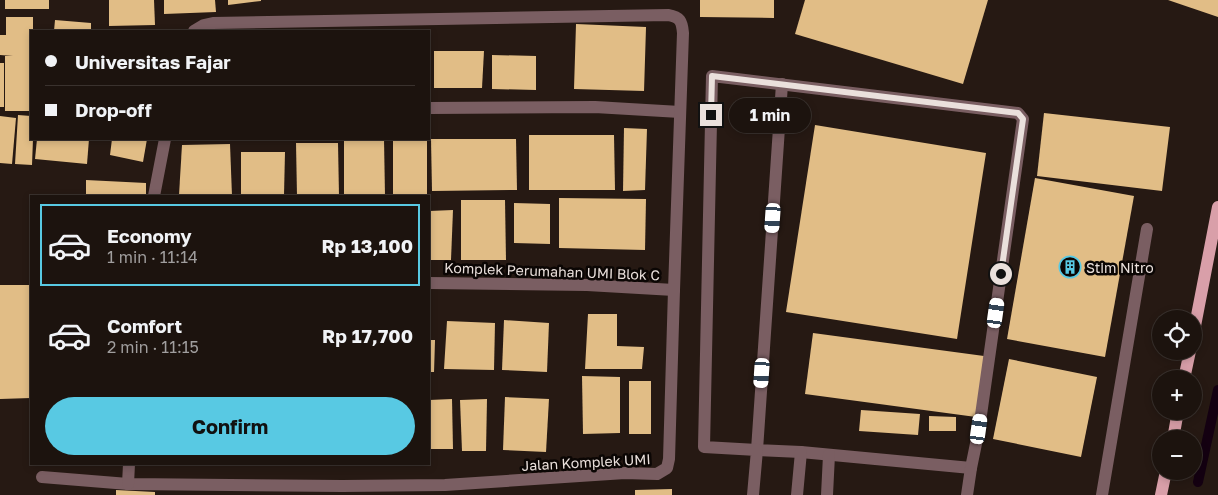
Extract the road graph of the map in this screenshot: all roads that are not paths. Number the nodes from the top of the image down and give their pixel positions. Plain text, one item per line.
1 (196, 30) edge
2 (782, 84) junction
3 (430, 108) edge
4 (680, 112) junction
5 (165, 140) edge
6 (154, 195) edge
7 (1218, 208) edge
8 (1147, 229) dead end
9 (430, 283) edge
10 (674, 290) junction
11 (1198, 310) edge
12 (757, 450) junction
13 (801, 452) junction
14 (829, 455) junction
15 (129, 465) edge
16 (971, 468) junction
17 (42, 478) dead end
18 (1164, 480) edge
19 (128, 484) junction
20 (342, 490) edge
21 (753, 495) edge
22 (797, 495) edge
23 (827, 495) edge
24 (967, 495) edge
25 (1102, 495) edge
26 (1162, 495) edge

1 - 4 street, Jalan Komplek UMI
2 - 12 street
2 - 12 street
2 - 16 street
3 - 4 street
4 - 10 street, Jalan Komplek UMI
5 - 6 street
7 - 11 main road
8 - 25 street
9 - 10 street, Komplek Perumahan UMI Blok C
10 - 20 street, Jalan Komplek UMI
12 - 13 street
12 - 21 street
13 - 14 street
13 - 22 street
14 - 16 street
14 - 23 street
15 - 19 street
16 - 24 street
17 - 19 street, Jalan Komplek UMI
18 - 26 main road
19 - 20 street, Jalan Komplek UMI

